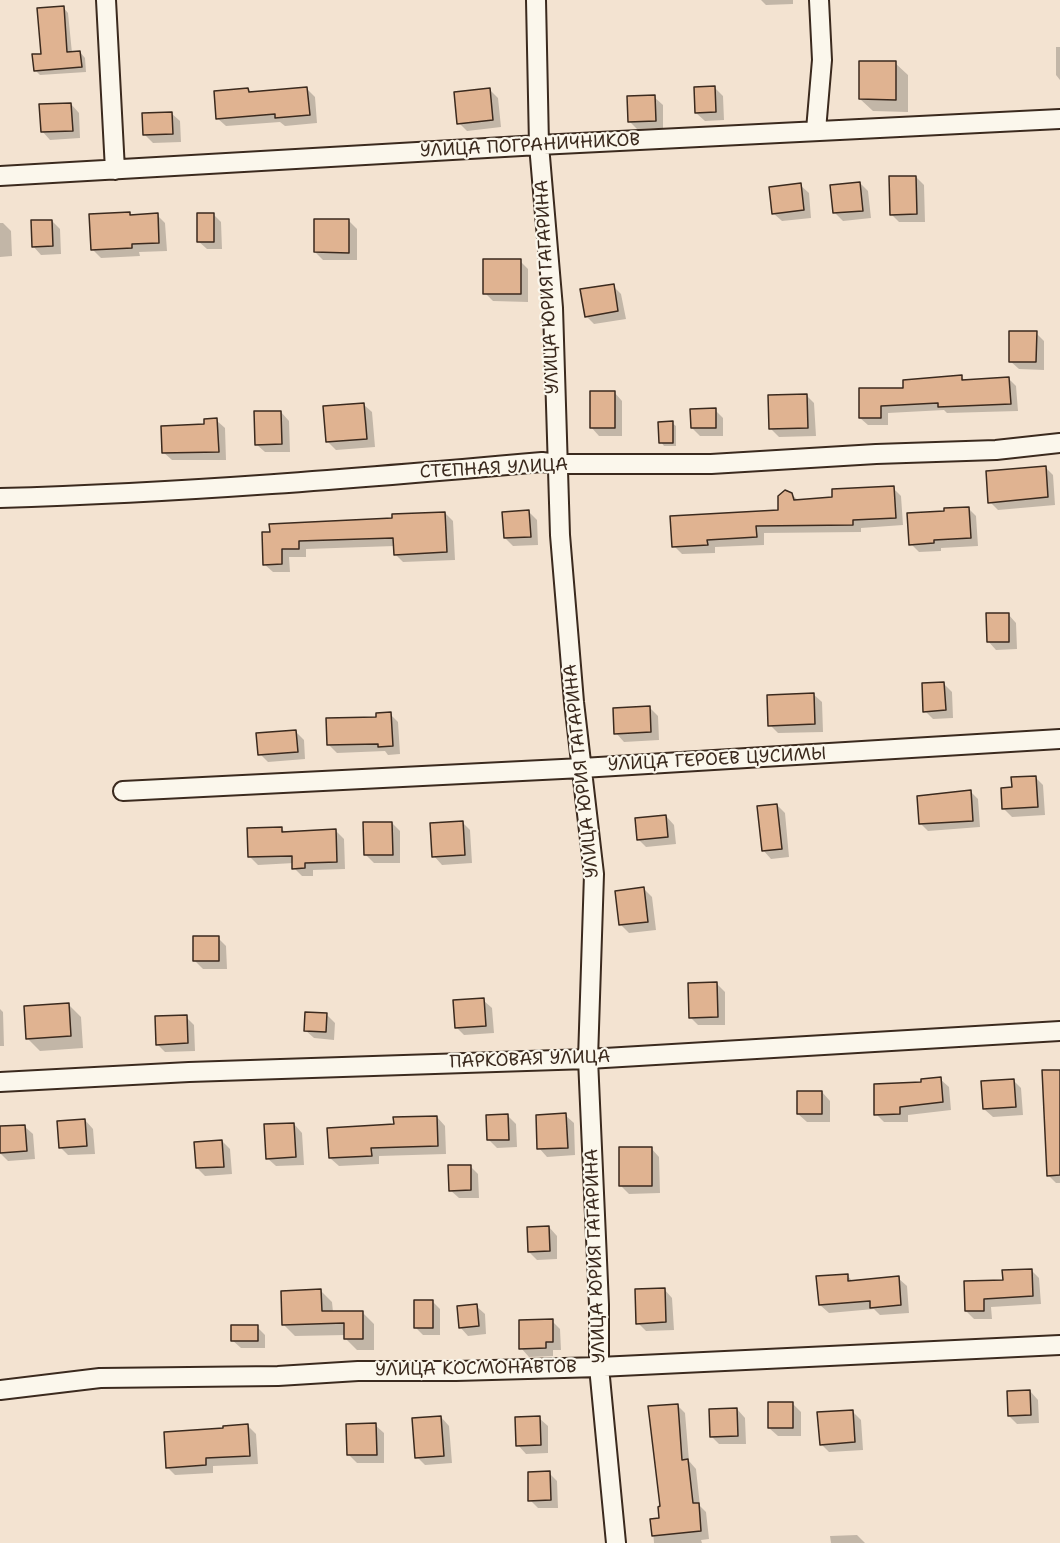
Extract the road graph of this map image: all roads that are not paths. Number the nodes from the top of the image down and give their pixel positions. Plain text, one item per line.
1 (105, 0) edge
2 (536, 0) edge
3 (819, 0) edge
4 (1060, 118) edge
5 (816, 130) junction
6 (539, 145) junction
7 (115, 170) junction
8 (0, 176) edge
9 (1060, 442) edge
10 (556, 464) junction
11 (0, 498) edge
12 (1060, 739) edge
13 (582, 768) junction
14 (123, 791) dead end
15 (1060, 1031) edge
16 (588, 1059) junction
17 (0, 1082) edge
18 (1060, 1345) edge
19 (599, 1367) junction
20 (0, 1390) edge
21 (616, 1543) edge

1 - 7 street
2 - 6 street, УЛИЦА ЮРИЯ ГАГАРИНА
3 - 5 street
4 - 5 street, УЛИЦА ПОГРАНИЧНИКОВ
5 - 6 street, УЛИЦА ПОГРАНИЧНИКОВ
6 - 7 street, УЛИЦА ПОГРАНИЧНИКОВ
6 - 10 street, УЛИЦА ЮРИЯ ГАГАРИНА
7 - 8 street, УЛИЦА ПОГРАНИЧНИКОВ
9 - 10 street, СТЕПНАЯ УЛИЦА
10 - 11 street, СТЕПНАЯ УЛИЦА
10 - 13 street, УЛИЦА ЮРИЯ ГАГАРИНА
12 - 13 street, УЛИЦА ГЕРОЕВ ЦУСИМЫ
13 - 14 street, УЛИЦА ГЕРОЕВ ЦУСИМЫ
13 - 16 street, УЛИЦА ЮРИЯ ГАГАРИНА
15 - 16 street, ПАРКОВАЯ УЛИЦА
16 - 17 street, ПАРКОВАЯ УЛИЦА
16 - 19 street, УЛИЦА ЮРИЯ ГАГАРИНА
18 - 19 street, УЛИЦА КОСМОНАВТОВ
19 - 20 street, УЛИЦА КОСМОНАВТОВ
19 - 21 street, УЛИЦА ЮРИЯ ГАГАРИНА

